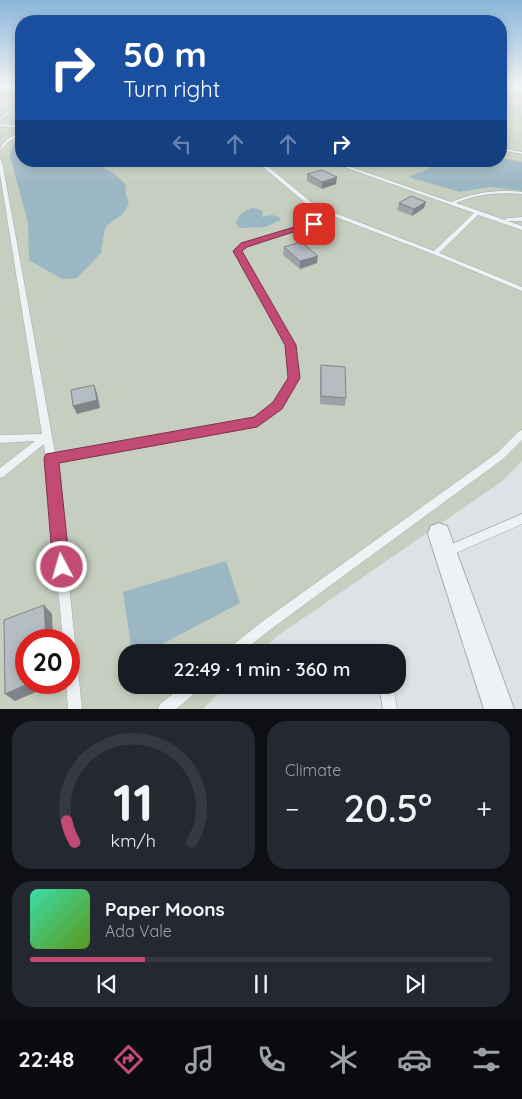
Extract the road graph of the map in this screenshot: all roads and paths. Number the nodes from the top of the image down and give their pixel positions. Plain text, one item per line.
1 (0, 125) edge
2 (15, 126) edge
3 (15, 136) edge
4 (0, 150) edge
5 (507, 150) edge
6 (522, 153) edge
7 (0, 161) edge
8 (265, 167) edge
9 (346, 167) edge
10 (522, 193) edge
11 (452, 204) junction
12 (478, 212) junction
13 (333, 214) junction
14 (522, 219) edge
15 (501, 221) junction
16 (522, 228) edge
17 (435, 253) junction
18 (522, 289) edge
19 (522, 434) edge
20 (47, 437) junction
21 (0, 439) edge
22 (51, 458) junction
23 (0, 474) edge
24 (522, 519) edge
25 (442, 544) joint
26 (68, 629) edge
27 (243, 644) edge
28 (74, 694) edge
29 (183, 694) edge
30 (388, 694) edge
31 (75, 709) edge
32 (165, 709) edge
33 (390, 709) edge
34 (499, 709) edge

1 - 2 lane
3 - 4 lane
5 - 6 lane
7 - 20 lane
8 - 13 lane
9 - 11 lane
10 - 11 lane
11 - 12 lane
12 - 15 lane
12 - 17 lane
13 - 17 lane
13 - 22 lane
14 - 15 lane
15 - 16 lane
17 - 18 lane
19 - 27 lane
20 - 21 lane
20 - 22 lane
20 - 23 lane
22 - 26 lane
24 - 25 lane
25 - 34 street
28 - 31 lane
29 - 32 lane
30 - 33 lane

